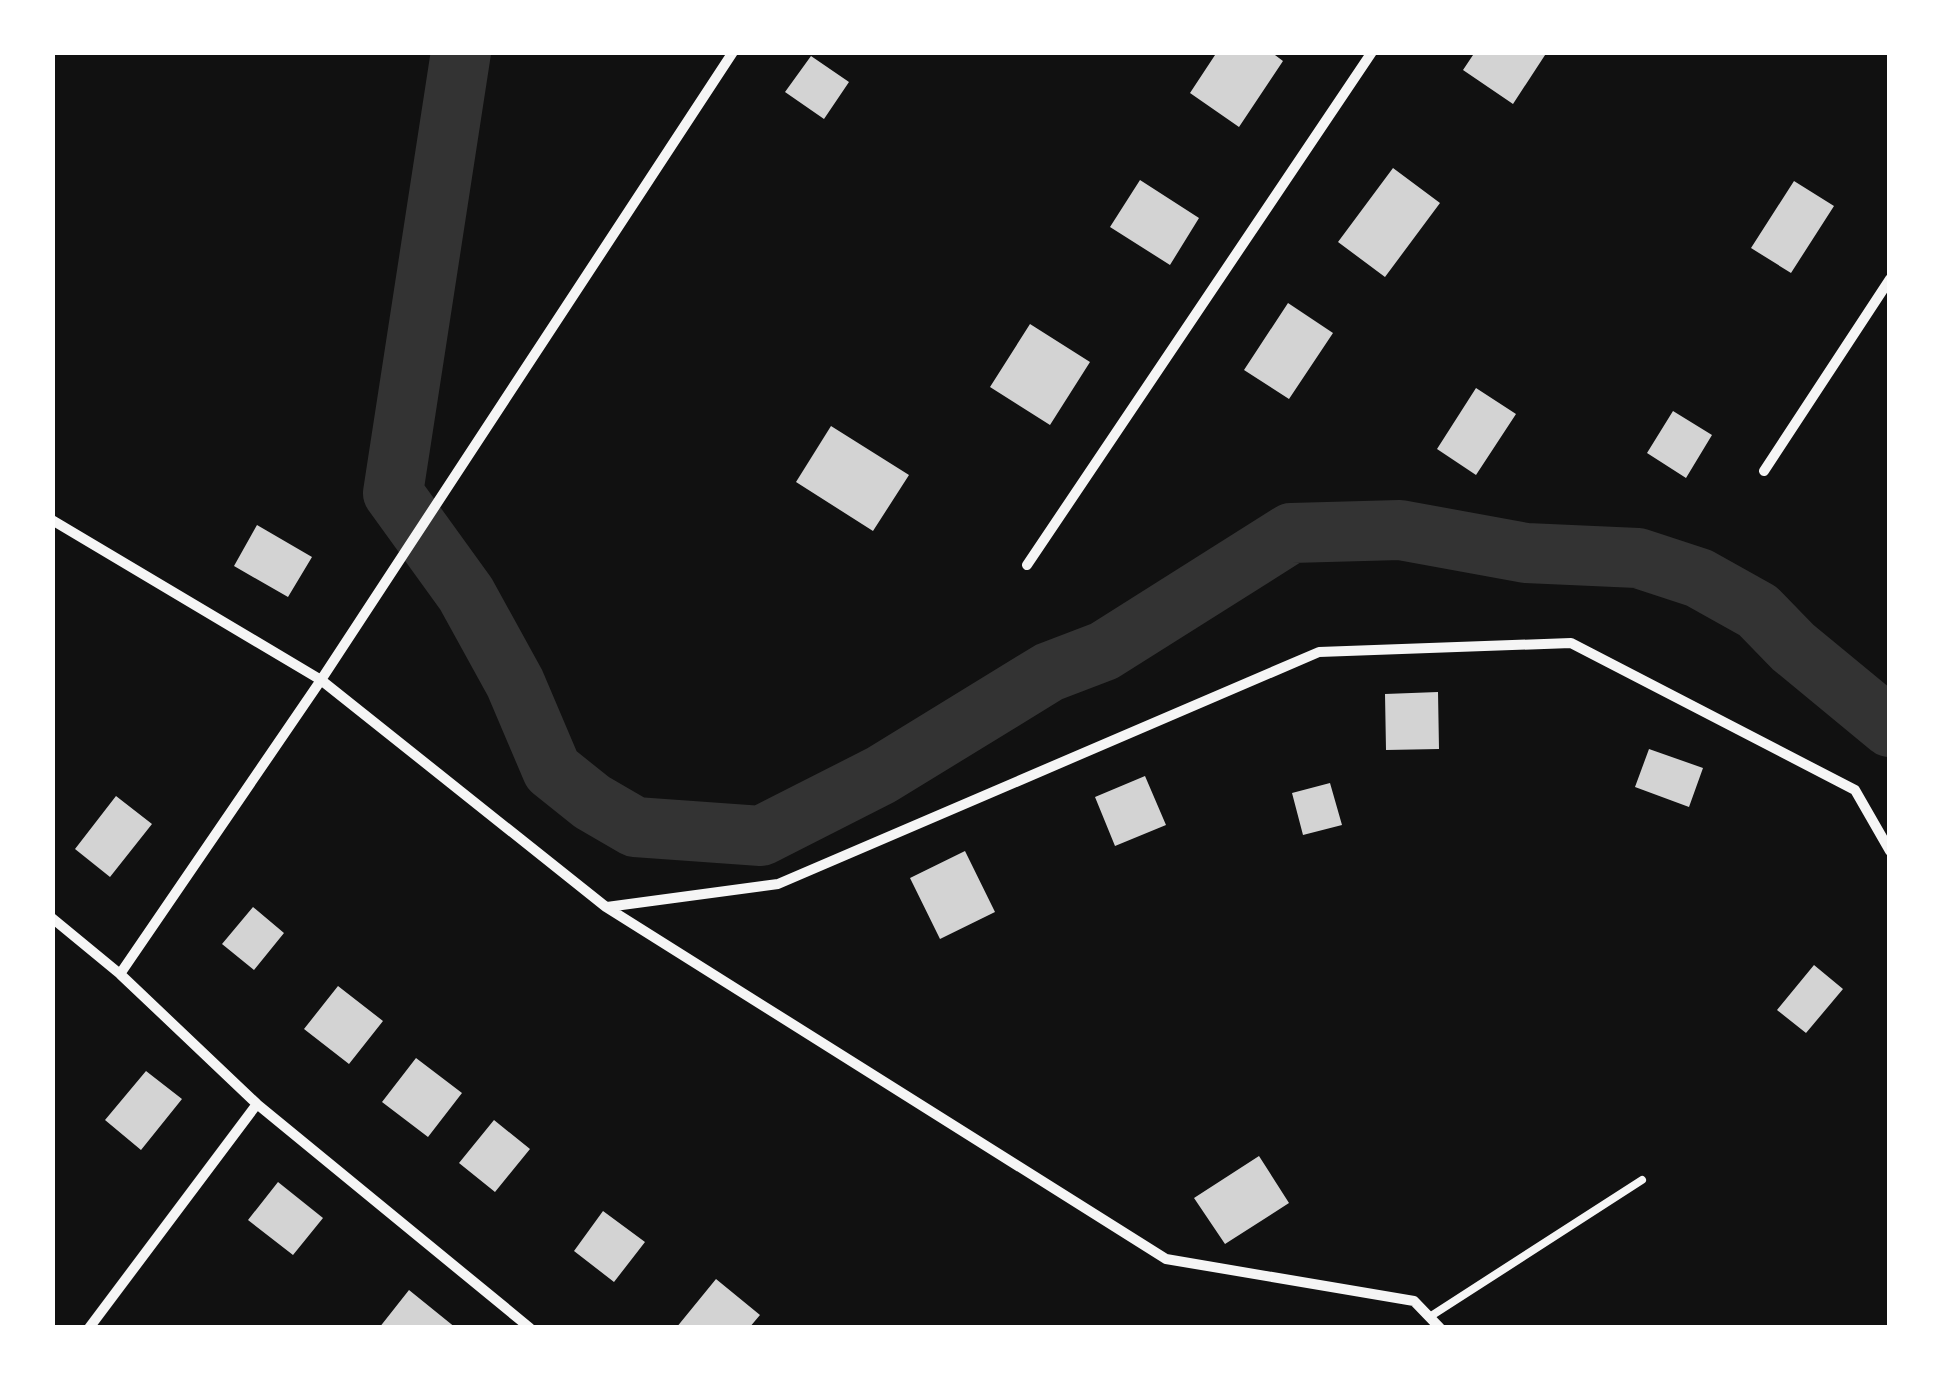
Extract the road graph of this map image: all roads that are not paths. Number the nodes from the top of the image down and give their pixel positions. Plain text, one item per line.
1 (732, 52) edge
2 (1372, 52) edge
3 (1890, 279) edge
4 (1764, 471) dead end
5 (52, 520) edge
6 (1027, 565) dead end
7 (321, 680) junction
8 (1890, 851) edge
9 (606, 907) junction
10 (52, 918) edge
11 (120, 974) junction
12 (257, 1104) junction
13 (1642, 1180) dead end
14 (1431, 1316) junction
15 (89, 1328) edge
16 (530, 1328) edge
17 (1440, 1328) edge

1 - 7 street
2 - 6 street
3 - 4 street
5 - 7 street
7 - 9 street
7 - 11 street
8 - 9 street
9 - 14 street
10 - 11 street
11 - 12 street
12 - 15 street
12 - 16 street
13 - 14 lane
14 - 17 street

